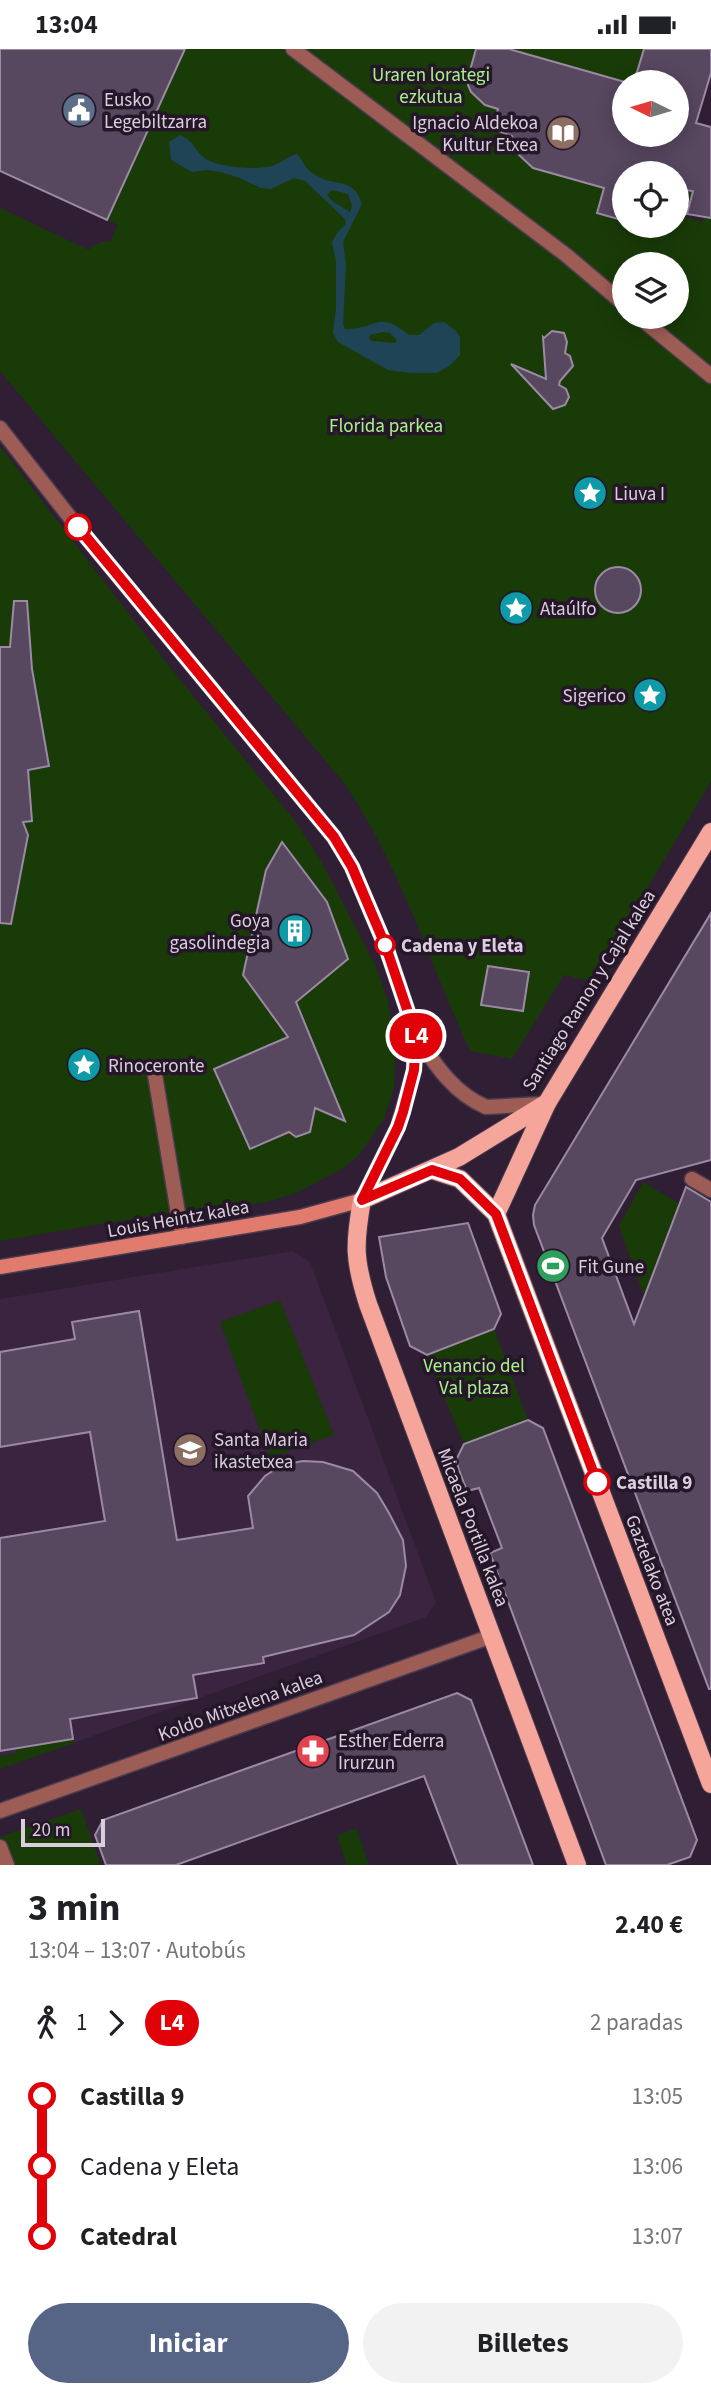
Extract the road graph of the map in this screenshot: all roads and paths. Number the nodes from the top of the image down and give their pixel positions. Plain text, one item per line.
1 (293, 49) edge
2 (612, 294) edge
3 (654, 329) edge
4 (711, 376) edge
5 (0, 428) edge
6 (711, 832) edge
7 (416, 1036) junction
8 (154, 1069) dead end
9 (547, 1103) junction
10 (432, 1170) junction
11 (692, 1179) dead end
12 (711, 1190) edge
13 (362, 1200) junction
14 (496, 1214) junction
15 (182, 1237) junction
16 (0, 1266) edge
17 (492, 1636) junction
18 (711, 1784) edge
19 (0, 1811) edge
20 (0, 1847) edge
21 (7, 1865) edge
22 (577, 1865) edge

1 - 2 street
3 - 4 street
5 - 7 street
6 - 9 main road, Santiago Ramon y Cajal kalea
7 - 9 street
7 - 13 street
8 - 15 street
9 - 10 main road, Santiago Ramon y Cajal kalea
9 - 14 main road
10 - 13 main road, Santiago Ramon y Cajal kalea
10 - 14 main road, Gaztelako atea
11 - 12 street
13 - 15 main road, Louis Heintz kalea
13 - 17 main road, Micaela Portilla kalea
14 - 18 main road, Gaztelako atea
15 - 16 main road, Louis Heintz kalea
17 - 19 street, Koldo Mitxelena kalea
17 - 22 main road, Micaela Portilla kalea
20 - 21 street

